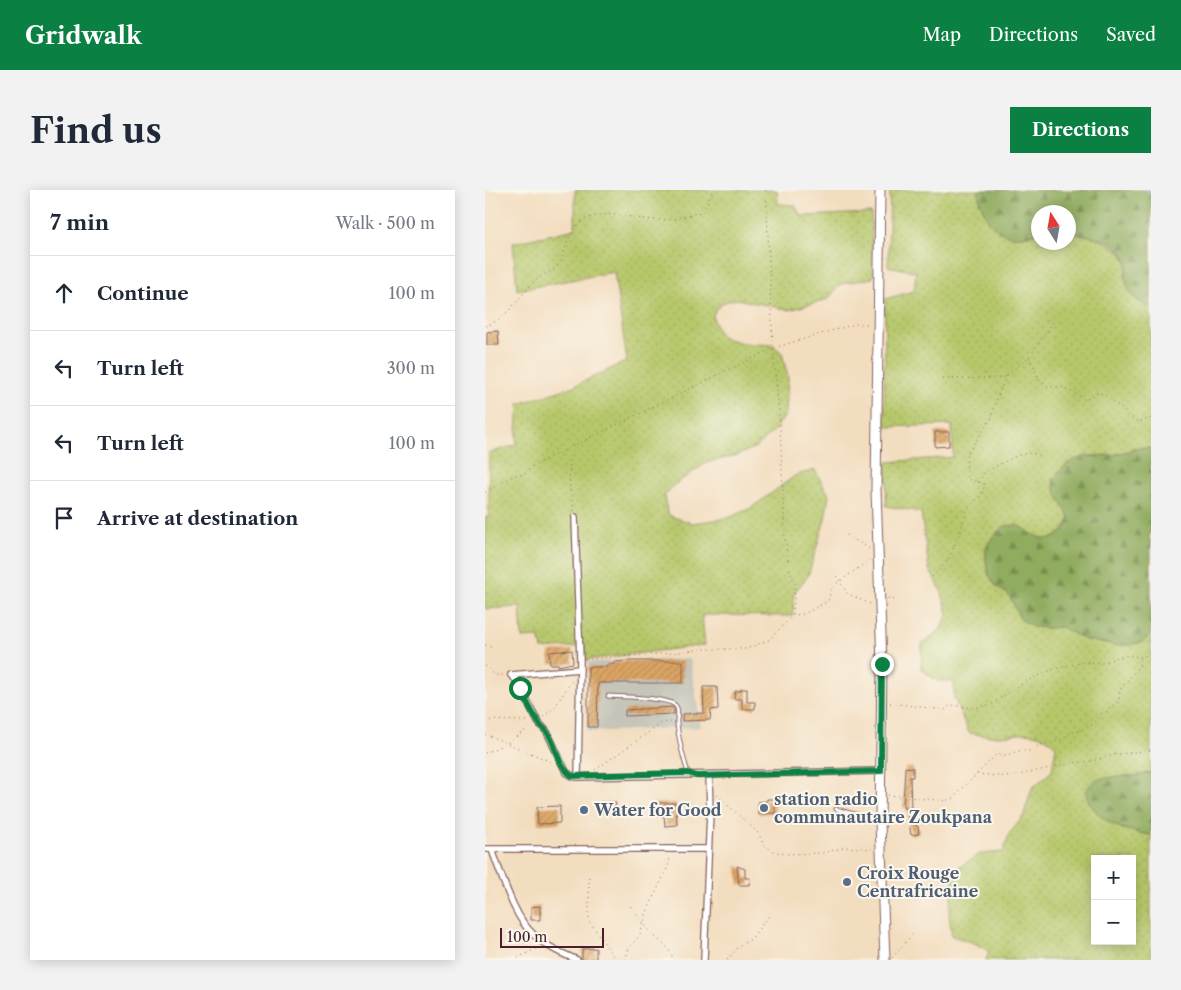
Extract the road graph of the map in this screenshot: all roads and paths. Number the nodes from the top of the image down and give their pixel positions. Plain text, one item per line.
1 (713, 190) edge
2 (766, 190) edge
3 (880, 190) edge
4 (1054, 321) dead end
5 (878, 324) junction
6 (485, 326) edge
7 (773, 348) junction
8 (1029, 357) junction
9 (1007, 375) junction
10 (943, 379) dead end
11 (1151, 418) edge
12 (577, 445) junction
13 (1040, 456) dead end
14 (978, 482) junction
15 (485, 492) edge
16 (575, 517) joint
17 (847, 535) dead end
18 (879, 554) junction
19 (836, 576) dead end
20 (932, 578) dead end
21 (839, 581) junction
22 (880, 609) junction
23 (793, 615) junction
24 (485, 645) edge
25 (494, 648) dead end
26 (1151, 653) edge
27 (1140, 658) junction
28 (579, 660) junction
29 (485, 666) edge
30 (580, 669) junction
31 (511, 675) junction
32 (608, 696) dead end
33 (882, 702) junction
34 (485, 720) edge
35 (676, 721) junction
36 (537, 722) junction
37 (485, 734) edge
38 (1151, 750) edge
39 (562, 766) junction
40 (881, 771) junction
41 (688, 773) junction
42 (977, 774) junction
43 (709, 775) junction
44 (581, 777) junction
45 (709, 787) junction
46 (881, 794) junction
47 (836, 809) dead end
48 (880, 822) junction
49 (708, 848) junction
50 (488, 849) edge
51 (681, 849) junction
52 (881, 849) junction
53 (589, 877) dead end
54 (630, 906) dead end
55 (769, 916) dead end
56 (644, 922) junction
57 (915, 931) dead end
58 (545, 943) junction
59 (513, 960) edge
60 (577, 960) edge
61 (616, 960) edge
62 (625, 960) edge
63 (674, 960) edge
64 (705, 960) edge
65 (727, 960) edge
66 (885, 960) edge
67 (890, 960) edge

1 - 6 path
2 - 7 path
3 - 5 main road
4 - 8 path
5 - 7 path
5 - 18 main road
7 - 12 path
7 - 23 path
8 - 9 path
8 - 11 path
9 - 10 path
9 - 14 path
12 - 15 path
12 - 16 path
13 - 14 path
14 - 20 path
16 - 28 street
17 - 18 path
18 - 21 path
18 - 22 main road
19 - 21 path
21 - 22 path
21 - 23 path
22 - 33 main road
23 - 28 path
24 - 25 path
26 - 27 path
27 - 33 path
27 - 42 path
28 - 30 street
29 - 31 path
30 - 31 street
30 - 44 street
31 - 36 street
32 - 35 lane
33 - 40 main road
34 - 36 path
35 - 41 lane
35 - 44 path
36 - 39 street
37 - 39 path
38 - 42 path
39 - 44 street
40 - 43 street
40 - 46 main road
41 - 43 street
41 - 44 street
42 - 46 path
43 - 45 street
45 - 49 street
45 - 52 path
46 - 48 main road
47 - 48 lane
48 - 52 main road
49 - 51 street
49 - 64 street
50 - 51 street
50 - 58 street
51 - 56 path
52 - 66 main road
53 - 61 path
54 - 56 path
55 - 65 path
56 - 62 path
56 - 63 path
57 - 67 path
58 - 59 path
58 - 60 street

